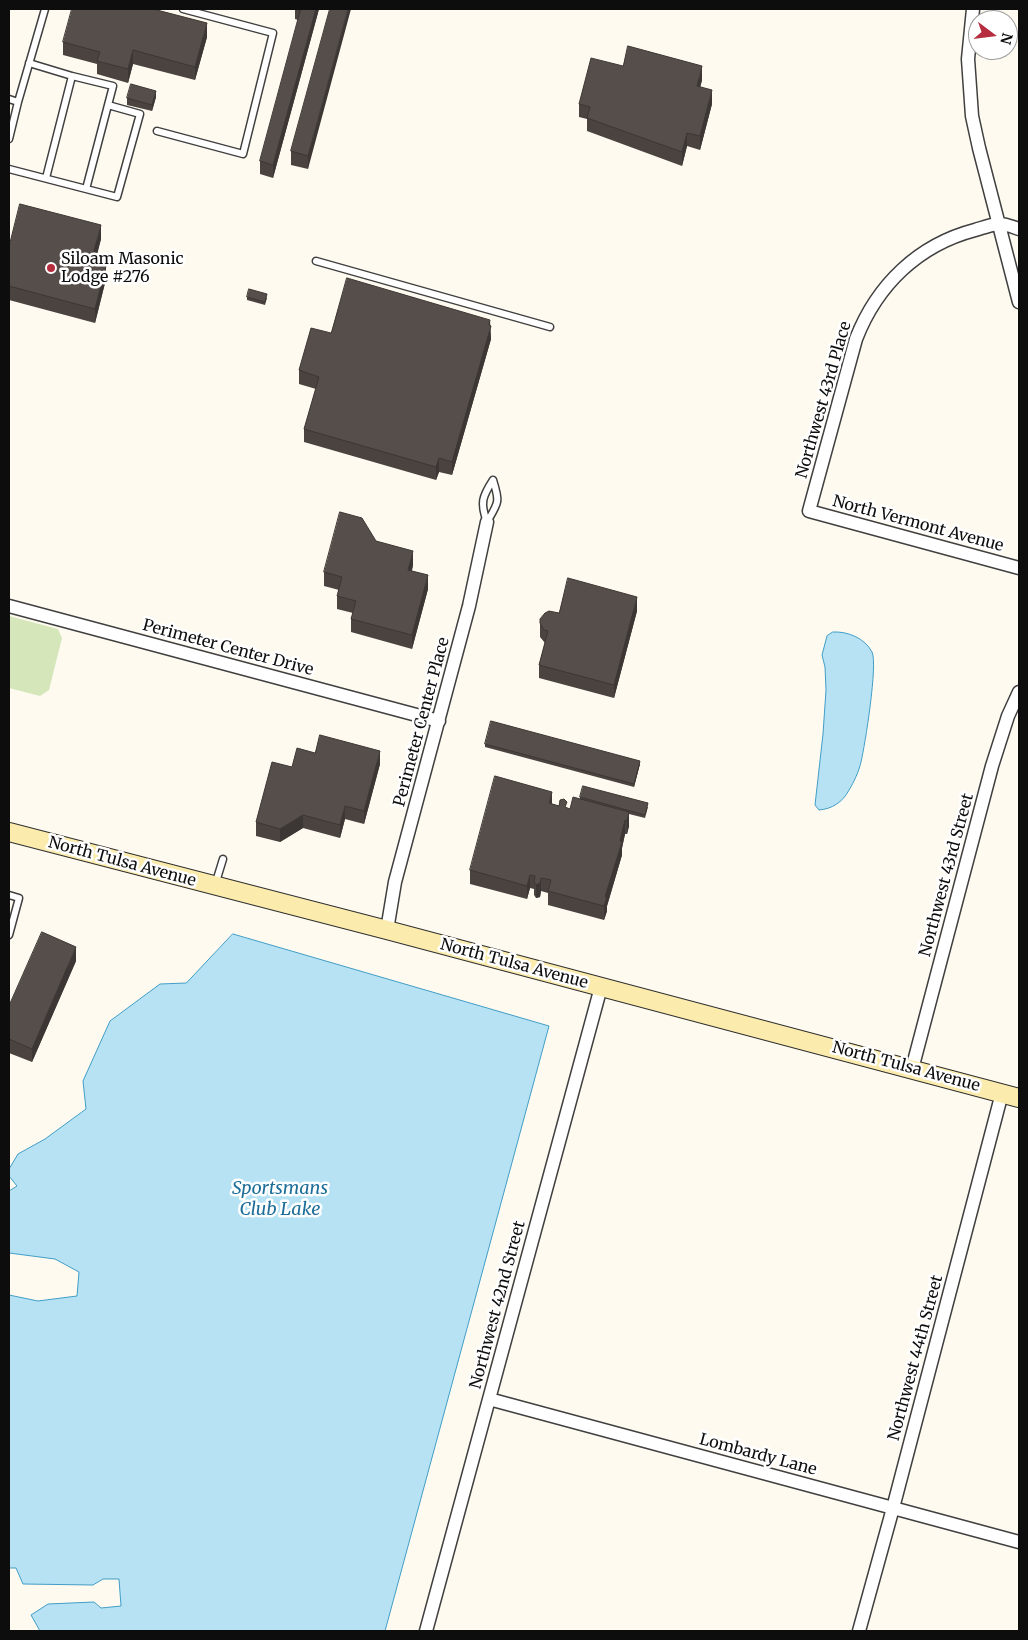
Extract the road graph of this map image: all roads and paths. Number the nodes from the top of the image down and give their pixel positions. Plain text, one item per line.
1 (44, 9) edge
2 (183, 9) edge
3 (972, 9) edge
4 (29, 63) junction
5 (72, 76) junction
6 (9, 99) edge
7 (18, 102) junction
8 (108, 105) junction
9 (157, 131) dead end
10 (9, 139) edge
11 (9, 169) edge
12 (46, 178) junction
13 (86, 189) junction
14 (998, 224) junction
15 (1019, 229) edge
16 (316, 261) dead end
17 (1019, 302) edge
18 (550, 327) dead end
19 (809, 511) joint
20 (487, 522) junction
21 (1019, 568) edge
22 (9, 606) edge
23 (1019, 692) edge
24 (439, 721) junction
25 (9, 832) edge
26 (223, 859) dead end
27 (215, 886) junction
28 (9, 895) edge
29 (386, 930) junction
30 (9, 935) edge
31 (601, 987) junction
32 (912, 1069) junction
33 (1011, 1095) edge
34 (489, 1399) junction
35 (894, 1508) junction
36 (1019, 1542) edge
37 (426, 1631) edge
38 (859, 1631) edge

1 - 4 lane
2 - 9 lane
3 - 14 street
4 - 5 lane
4 - 7 lane
5 - 8 lane
5 - 12 lane
6 - 7 lane
7 - 10 lane
8 - 13 lane
8 - 13 lane
11 - 12 lane
12 - 13 lane
14 - 15 street
14 - 17 street
14 - 19 street, Northwest 43rd Place
16 - 18 lane
19 - 21 street, North Vermont Avenue
20 - 20 lane
20 - 24 street, Perimeter Center Place
22 - 24 street, Perimeter Center Drive
23 - 32 street, Northwest 43rd Street
24 - 29 street, Perimeter Center Place
25 - 27 street, North Tulsa Avenue
26 - 27 lane
27 - 29 street, North Tulsa Avenue
28 - 30 lane
29 - 31 street, North Tulsa Avenue
31 - 32 street, North Tulsa Avenue
31 - 34 street, Northwest 42nd Street
32 - 33 street, North Tulsa Avenue
33 - 35 street, Northwest 44th Street
34 - 35 street, Lombardy Lane
34 - 37 street, Northwest 42nd Street
35 - 36 street, Lombardy Lane
35 - 38 street, Northwest 44th Street

